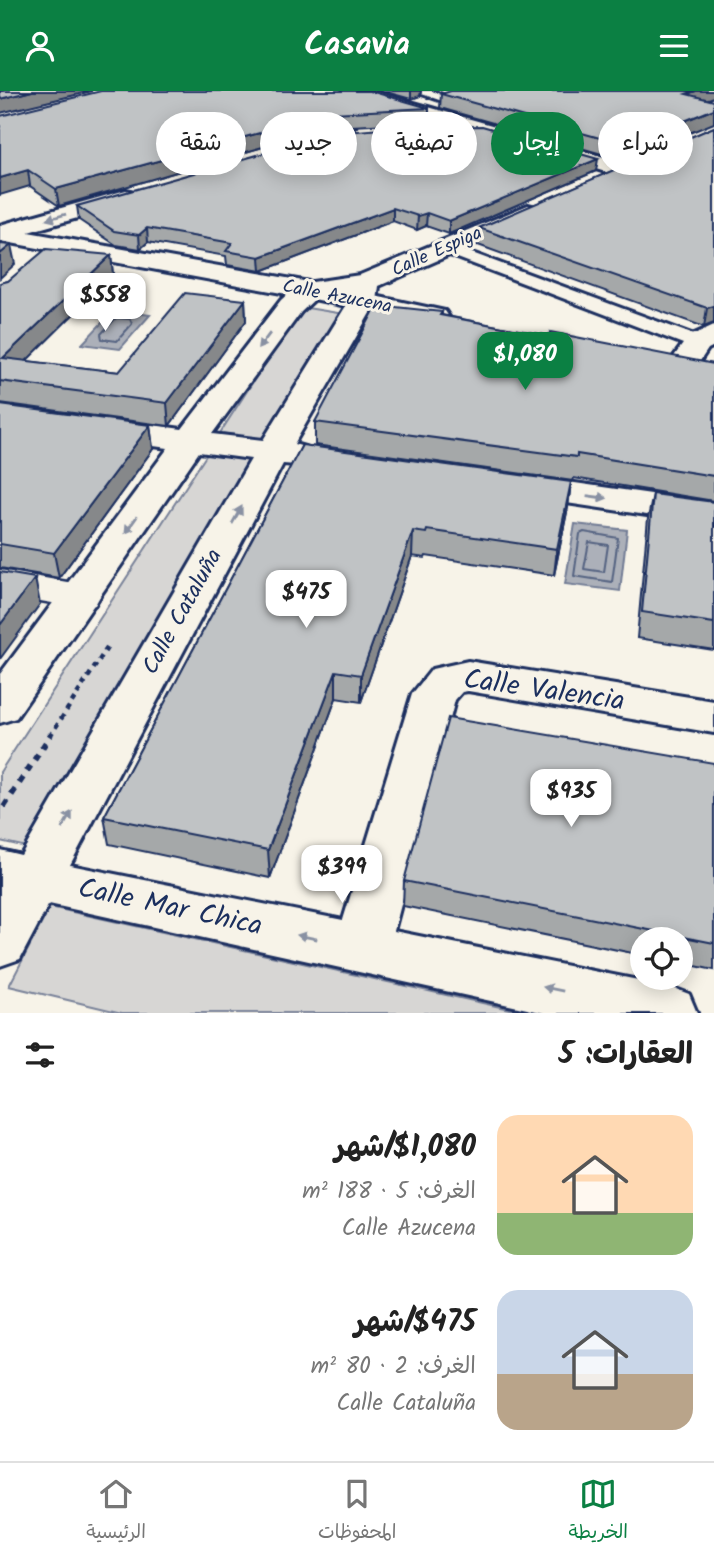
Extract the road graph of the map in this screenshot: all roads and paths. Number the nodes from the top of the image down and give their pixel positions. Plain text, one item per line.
1 (467, 91) edge
2 (357, 92) edge
3 (415, 100) edge
4 (356, 112) edge
5 (477, 129) edge
6 (483, 129) junction
7 (362, 133) edge
8 (357, 134) edge
9 (598, 162) edge
10 (613, 175) edge
11 (585, 187) edge
12 (147, 191) edge
13 (547, 203) edge
14 (0, 234) edge
15 (445, 248) junction
16 (309, 290) junction
17 (365, 292) junction
18 (455, 321) edge
19 (706, 338) edge
20 (678, 370) edge
21 (0, 415) edge
22 (190, 441) junction
23 (273, 451) junction
24 (328, 459) edge
25 (493, 482) edge
26 (714, 514) edge
27 (0, 582) edge
28 (81, 596) junction
29 (0, 707) edge
30 (714, 717) edge
31 (16, 876) edge
32 (0, 942) edge
33 (362, 948) junction
34 (668, 1013) edge

1 - 3 street
2 - 3 street
2 - 4 street
3 - 6 street
5 - 6 street
6 - 9 street
7 - 8 street
10 - 11 street
12 -> 14 street
13 - 15 street, Calle Espiga
14 - 16 street, Calle Azucena
15 - 17 street, Calle Espiga
15 - 19 lane
16 - 17 street, Calle Azucena
16 -> 22 street
17 - 18 street, Calle Azucena
17 - 23 street, Calle Cataluña
19 - 20 street
21 - 22 street
22 - 23 street
22 -> 28 street
23 - 24 street
31 -> 23 street, Calle Cataluña
25 -> 26 street
27 - 28 street
28 - 29 street
30 - 33 street, Calle Valencia
31 - 32 street, Calle Cataluña
33 -> 31 street, Calle Mar Chica
34 -> 33 street, Calle Mar Chica

